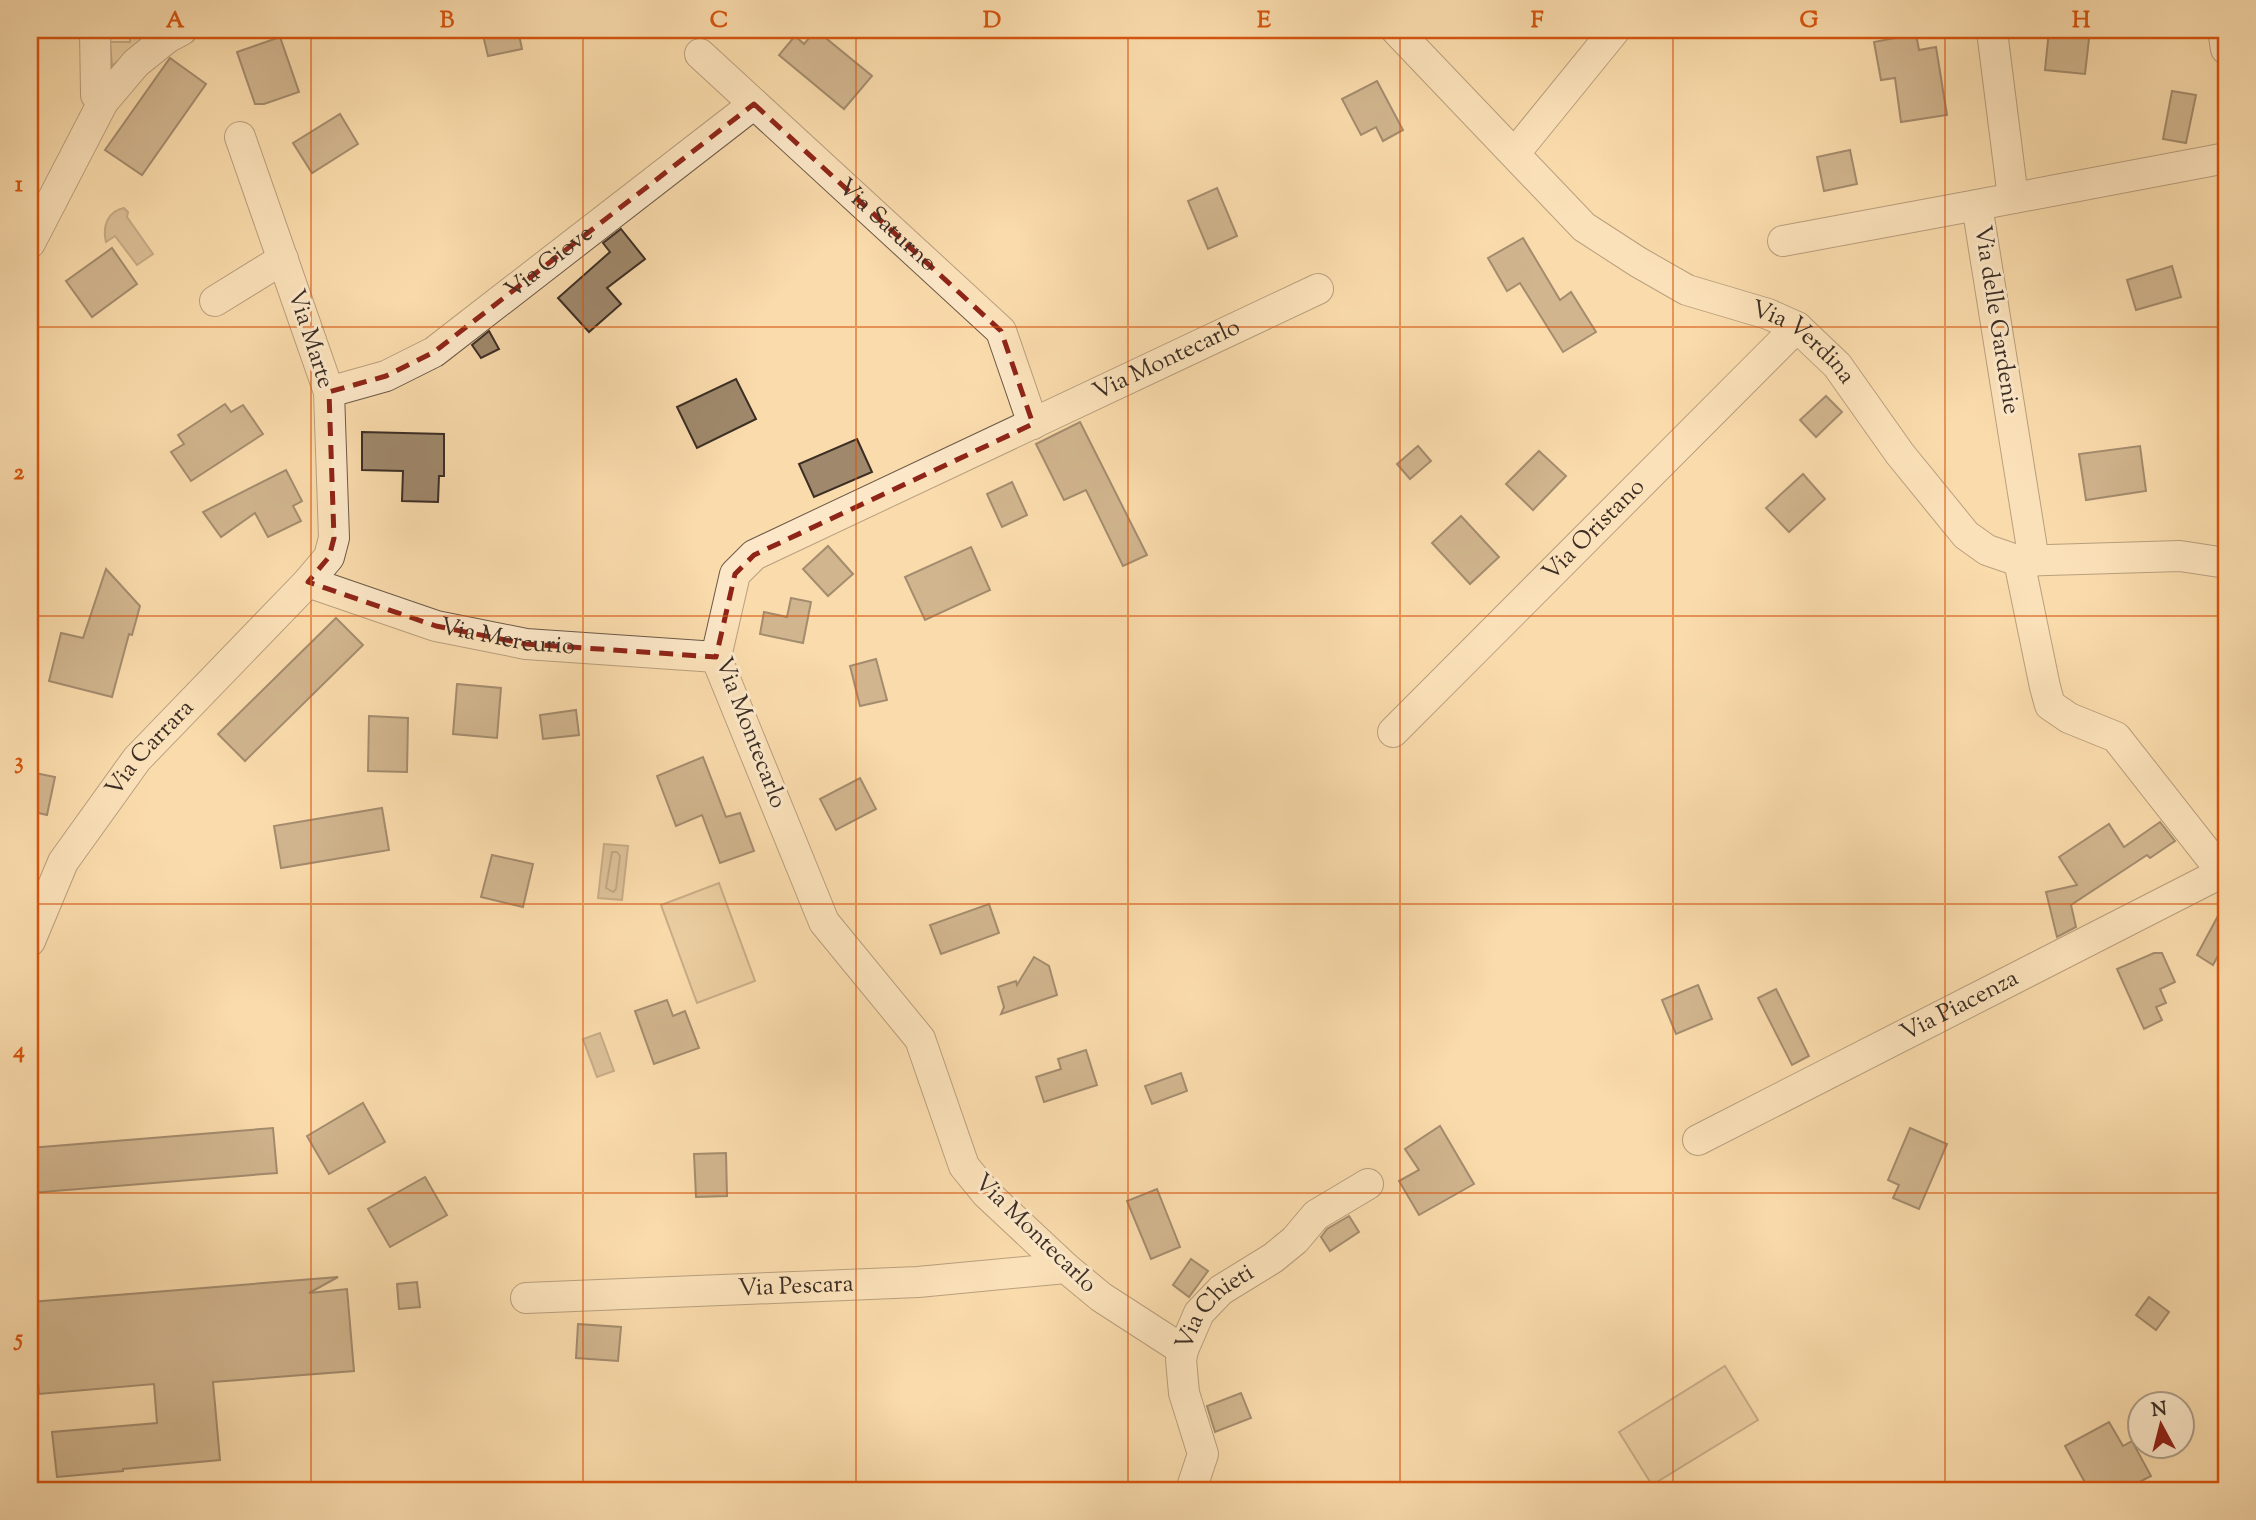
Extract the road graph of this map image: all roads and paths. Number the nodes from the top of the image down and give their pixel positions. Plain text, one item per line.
1 (95, 30) edge
2 (1396, 30) edge
3 (1615, 30) edge
4 (2223, 30) edge
5 (1992, 31) edge
6 (172, 32) edge
7 (2226, 49) edge
8 (700, 54) dead end
9 (103, 102) junction
10 (754, 104) junction
11 (240, 138) dead end
12 (1516, 153) junction
13 (2226, 158) edge
14 (2013, 198) junction
15 (1978, 205) junction
16 (1783, 241) dead end
17 (30, 243) edge
18 (283, 259) junction
19 (1318, 289) dead end
20 (215, 301) dead end
21 (1797, 327) junction
22 (329, 392) junction
23 (1033, 424) junction
24 (2027, 561) junction
25 (2226, 563) edge
26 (308, 582) junction
27 (716, 657) junction
28 (1393, 732) dead end
29 (2225, 875) edge
30 (30, 941) edge
31 (1698, 1140) dead end
32 (1368, 1184) dead end
33 (1066, 1268) junction
34 (526, 1298) dead end
35 (1183, 1350) junction
36 (1191, 1490) edge

1 - 9 street
2 - 12 street, Via Verdina
3 - 12 street
4 - 7 street
5 - 14 street
6 - 9 street
8 - 10 street, Via Saturno
9 - 17 street
10 - 22 street, Via Giove
10 - 23 street, Via Saturno
11 - 18 street, Via Marte
12 - 21 street, Via Verdina
13 - 14 street, Via delle Gardenie
14 - 15 street, Via delle Gardenie
15 - 16 street
15 - 24 street, Via delle Gardenie
18 - 20 street
18 - 22 street, Via Marte
19 - 23 street, Via Montecarlo
21 - 24 street, Via Verdina
21 - 28 street, Via Oristano
22 - 26 street, Via Marte
23 - 27 street, Via Montecarlo
24 - 25 street, Via Verdina
24 - 29 street, Via delle Gardenie
26 - 27 street, Via Mercurio
26 - 30 street, Via Carrara
27 - 33 street, Via Montecarlo
29 - 31 street, Via Piacenza
32 - 35 street, Via Chieti
33 - 34 street, Via Pescara
33 - 35 street, Via Montecarlo
35 - 36 street, Via Chieti

